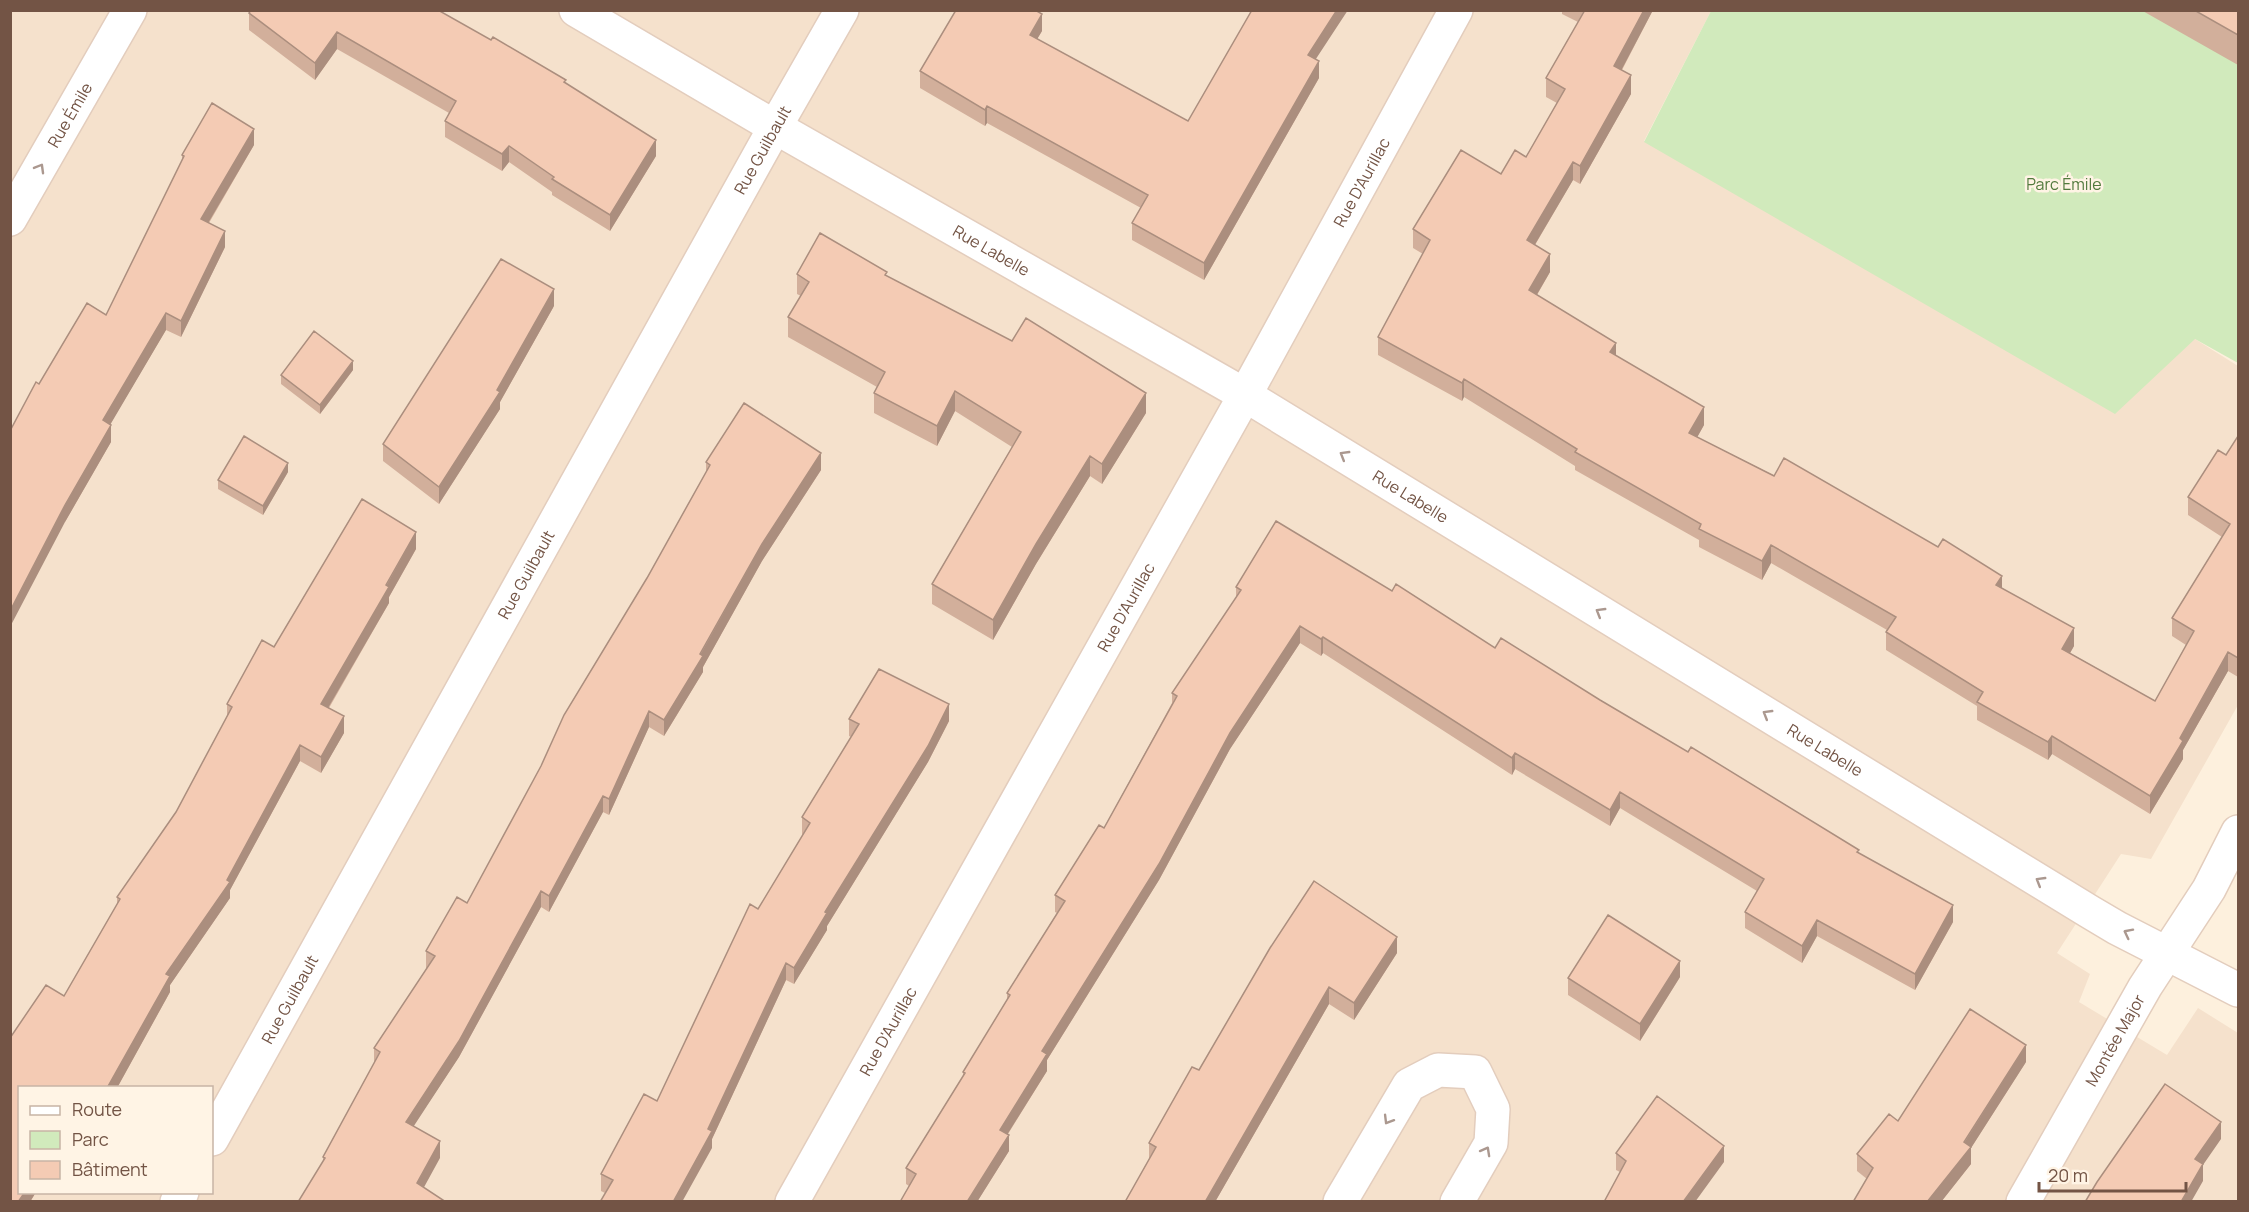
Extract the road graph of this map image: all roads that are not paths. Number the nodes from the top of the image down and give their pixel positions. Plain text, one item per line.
1 (130, 10) edge
2 (576, 10) edge
3 (842, 10) edge
4 (1455, 10) edge
5 (775, 127) junction
6 (10, 219) edge
7 (1245, 394) junction
8 (2238, 832) edge
9 (2238, 844) edge
10 (2212, 883) junction
11 (2167, 952) junction
12 (2238, 990) edge
13 (213, 1137) edge
14 (792, 1202) edge
15 (1340, 1202) edge
16 (1456, 1202) edge
17 (2023, 1202) edge

6 -> 1 street, Rue Émile
2 - 5 street, Rue Labelle
3 - 5 street, Rue Guilbault
4 - 7 street, Rue D'Aurillac
5 - 7 street, Rue Labelle
5 - 13 street, Rue Guilbault
11 -> 7 street, Rue Labelle
7 - 14 street, Rue D'Aurillac
8 - 10 street, Montée Major
9 - 10 street, Montée Major
10 - 11 street, Montée Major
11 - 12 street, Rue Labelle
11 - 17 street, Montée Major
16 -> 15 street

